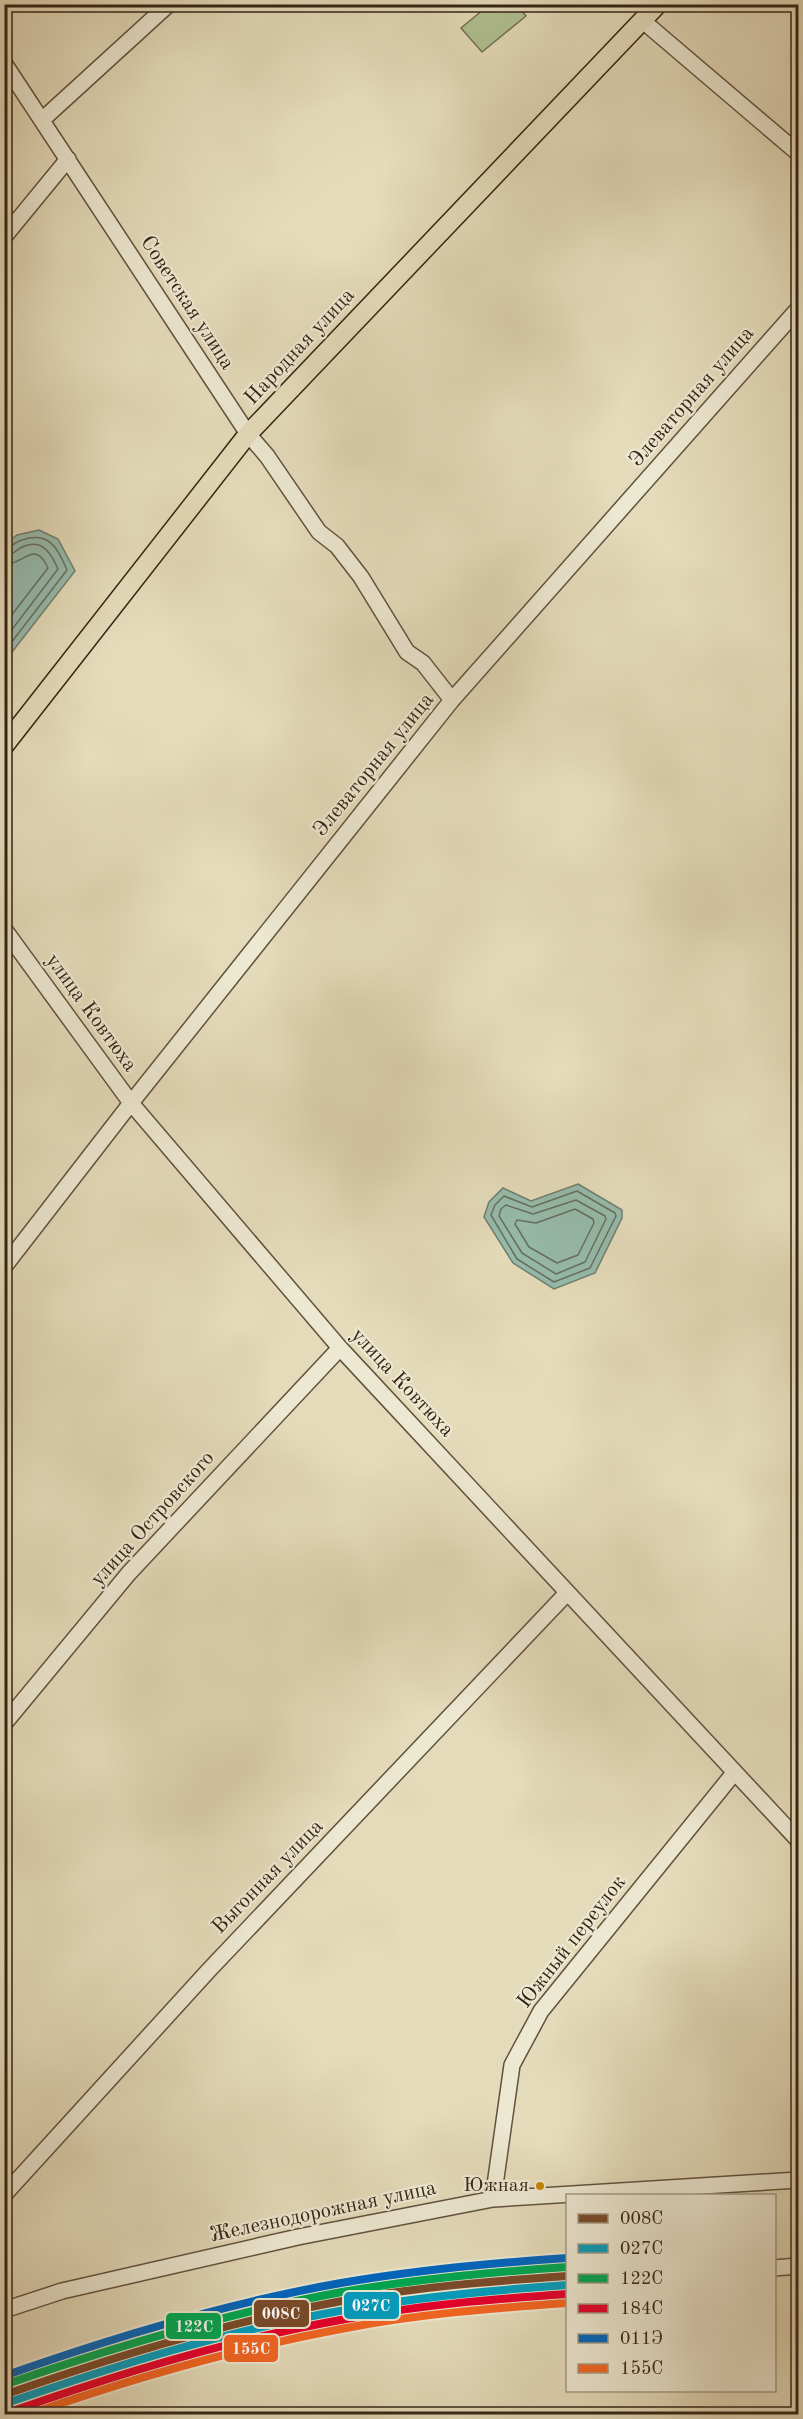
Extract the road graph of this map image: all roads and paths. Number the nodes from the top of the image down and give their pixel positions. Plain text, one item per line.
1 (169, 4) edge
2 (658, 4) edge
3 (643, 21) junction
4 (4, 63) edge
5 (42, 120) junction
6 (798, 153) edge
7 (68, 159) junction
8 (4, 237) edge
9 (798, 309) edge
10 (248, 434) junction
11 (452, 700) junction
12 (4, 746) edge
13 (4, 928) edge
14 (131, 1103) junction
15 (4, 1267) edge
16 (340, 1348) junction
17 (567, 1593) junction
18 (4, 1725) edge
19 (734, 1773) junction
20 (798, 1839) edge
21 (798, 2180) edge
22 (4, 2194) edge
23 (566, 2194) edge
24 (573, 2194) edge
25 (493, 2199) junction
26 (798, 2266) edge
27 (776, 2268) edge
28 (4, 2310) edge

1 - 5 street
2 - 3 main road, Народная улица
3 - 6 street
3 - 10 main road, Народная улица
4 - 5 street, Советская улица
5 - 7 street, Советская улица
7 - 8 street
7 - 10 street, Советская улица
9 - 11 street, Элеваторная улица
10 - 11 street, Советская улица
10 - 12 main road, Народная улица
11 - 14 street, Элеваторная улица
13 - 14 street, улица Ковтюха
14 - 15 street, Элеваторная улица
14 - 16 street, улица Ковтюха
16 - 17 street, улица Ковтюха
16 - 18 street, улица Островского
17 - 19 street, улица Ковтюха
17 - 22 street, Выгонная улица
19 - 20 street, улица Ковтюха
19 - 25 street, Южный переулок
21 - 24 street, Железнодорожная улица
23 - 25 street, Железнодорожная улица
25 - 28 street, Железнодорожная улица
26 - 27 street

